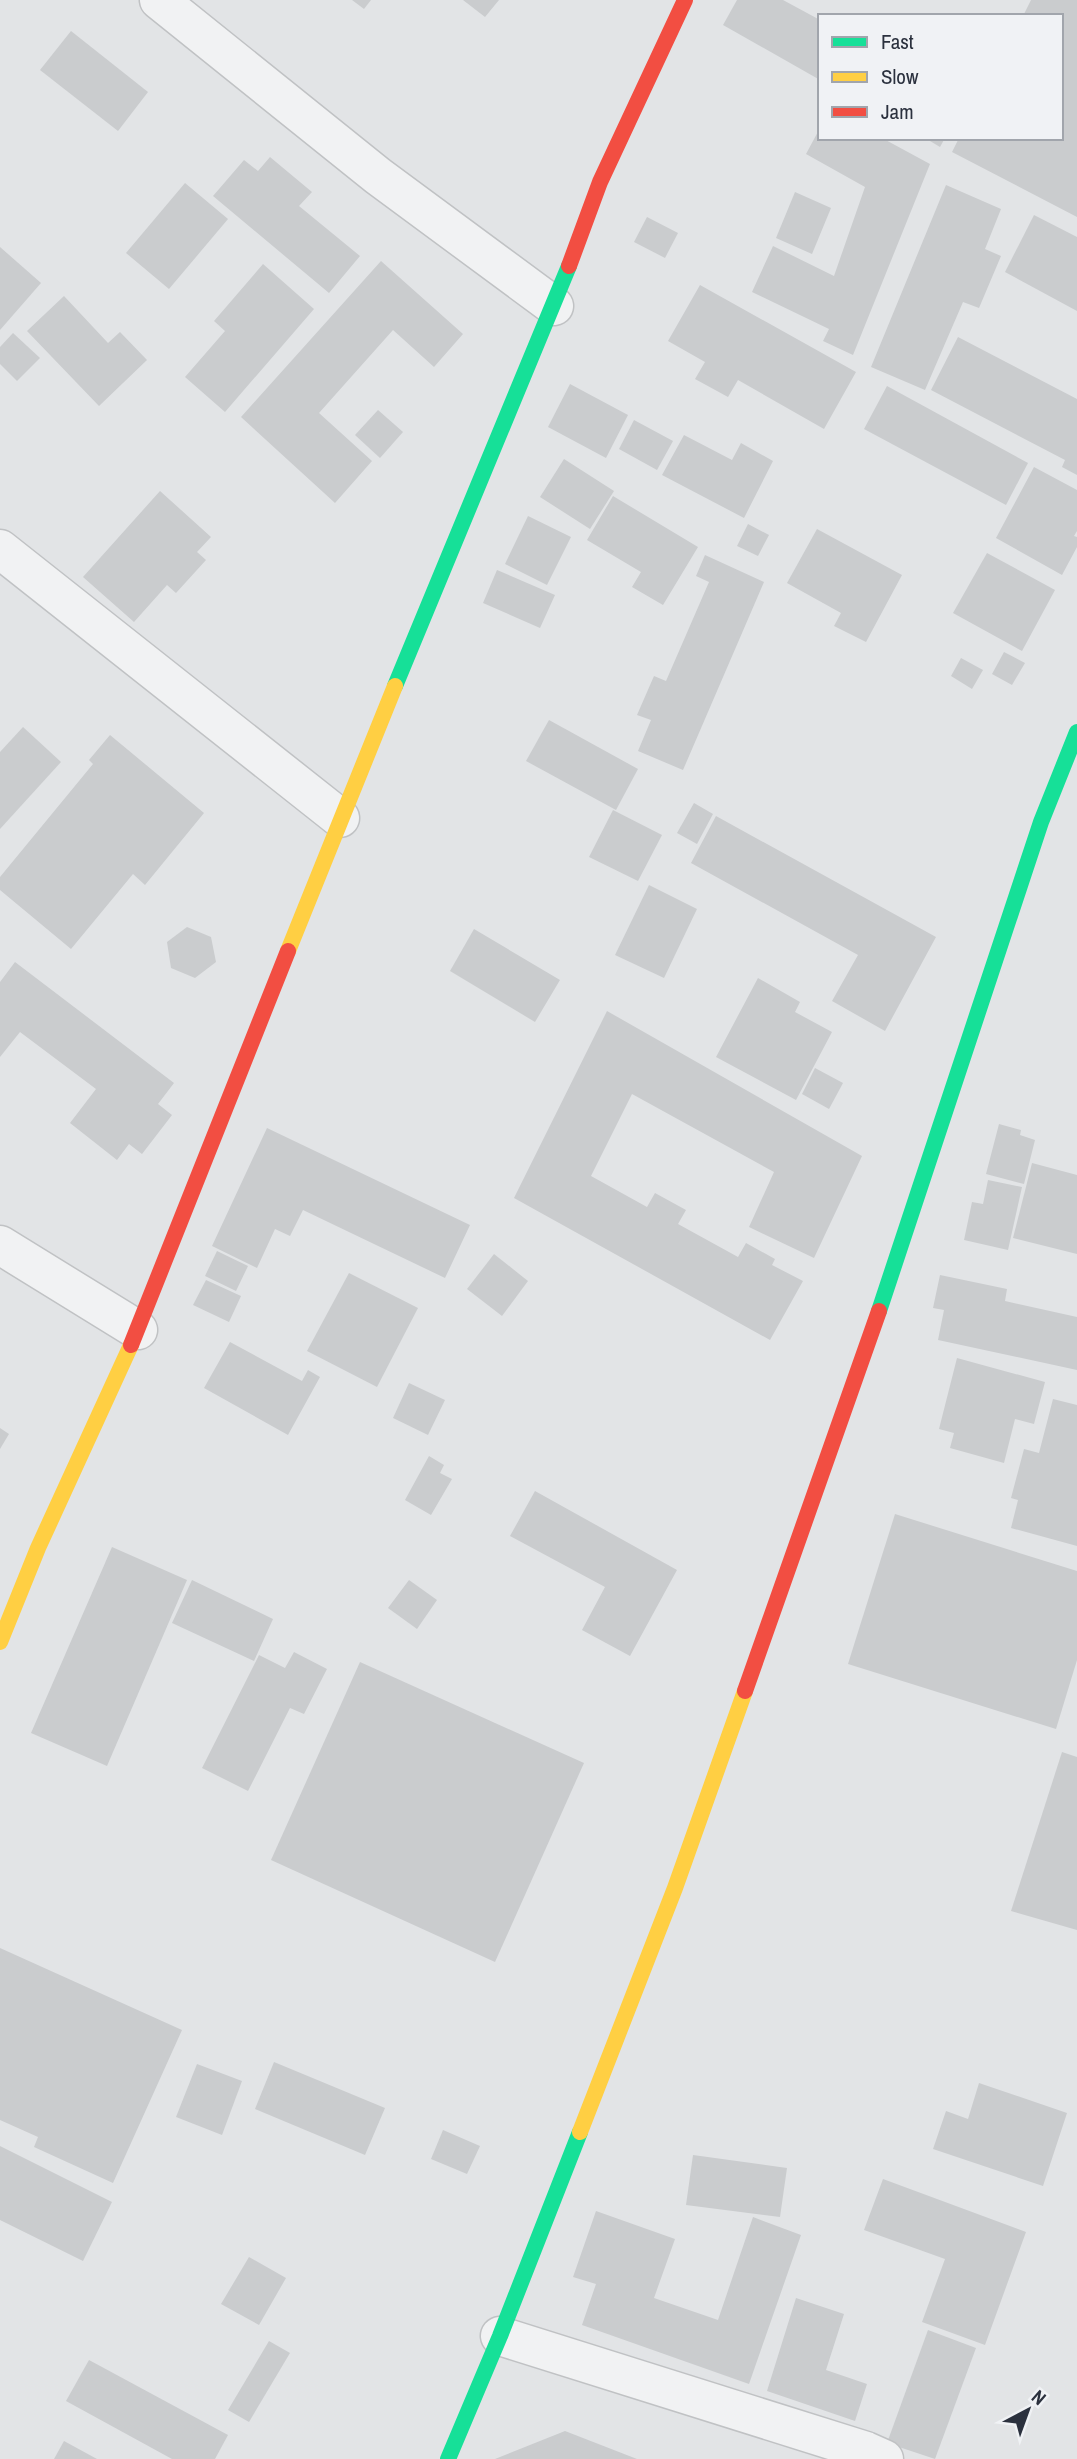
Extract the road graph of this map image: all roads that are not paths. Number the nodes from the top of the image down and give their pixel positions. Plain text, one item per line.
1 (159, 0) edge
2 (685, 0) edge
3 (554, 306) junction
4 (0, 549) edge
5 (1077, 732) edge
6 (340, 818) junction
7 (0, 1245) edge
8 (138, 1330) junction
9 (0, 1642) edge
10 (500, 2336) junction
11 (448, 2459) edge
12 (884, 2459) edge

1 - 3 street
2 - 3 street
3 - 6 street
4 - 6 street
5 - 10 street
6 - 8 street
7 - 8 street
8 - 9 street
10 - 11 street
10 - 12 street

